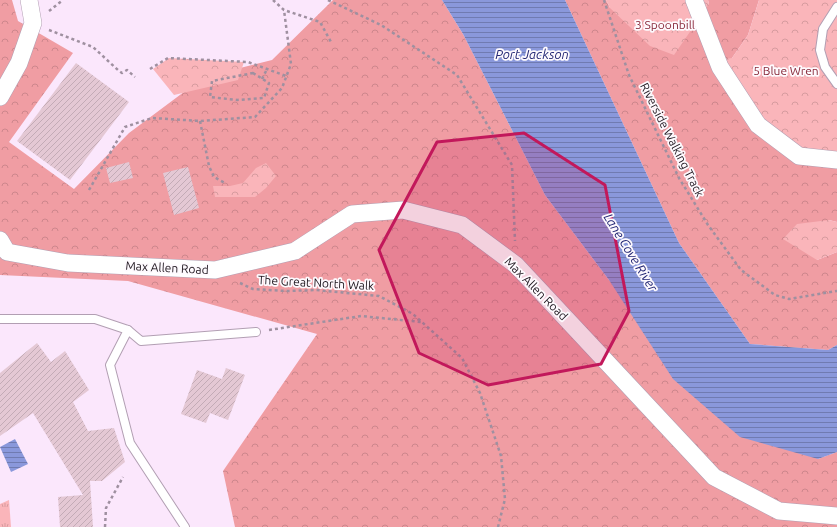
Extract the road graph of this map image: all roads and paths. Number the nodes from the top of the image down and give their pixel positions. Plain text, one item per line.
1 (29, 0) edge
2 (273, 0) edge
3 (328, 0) edge
4 (604, 0) edge
5 (694, 0) edge
6 (837, 7) edge
7 (284, 10) junction
8 (45, 28) dead end
9 (331, 42) dead end
10 (150, 69) dead end
11 (267, 69) junction
12 (286, 76) junction
13 (135, 77) dead end
14 (262, 79) junction
15 (837, 84) edge
16 (0, 97) edge
17 (200, 121) junction
18 (837, 160) edge
19 (225, 183) dead end
20 (89, 190) dead end
21 (0, 240) edge
22 (516, 265) junction
23 (215, 270) junction
24 (837, 291) edge
25 (0, 319) edge
26 (422, 322) junction
27 (128, 330) junction
28 (256, 332) joint
29 (123, 477) dead end
30 (837, 516) edge
31 (105, 527) edge
32 (185, 527) edge
33 (498, 527) edge

1 - 16 street
2 - 7 path
3 - 22 path
4 - 24 path, Riverside Walking Track
5 - 18 street
6 - 15 lane
7 - 9 path
7 - 12 path
8 - 13 path
10 - 11 path
11 - 12 path
11 - 14 path
12 - 17 path
14 - 14 path
17 - 19 path
17 - 20 path
21 - 23 street, Max Allen Road
22 - 23 street, Max Allen Road
22 - 30 street, Max Allen Road
23 - 26 path, The Great North Walk
25 - 27 lane
26 - 28 path
26 - 33 path, The Great North Walk
27 - 28 lane
27 - 32 lane
29 - 31 path

